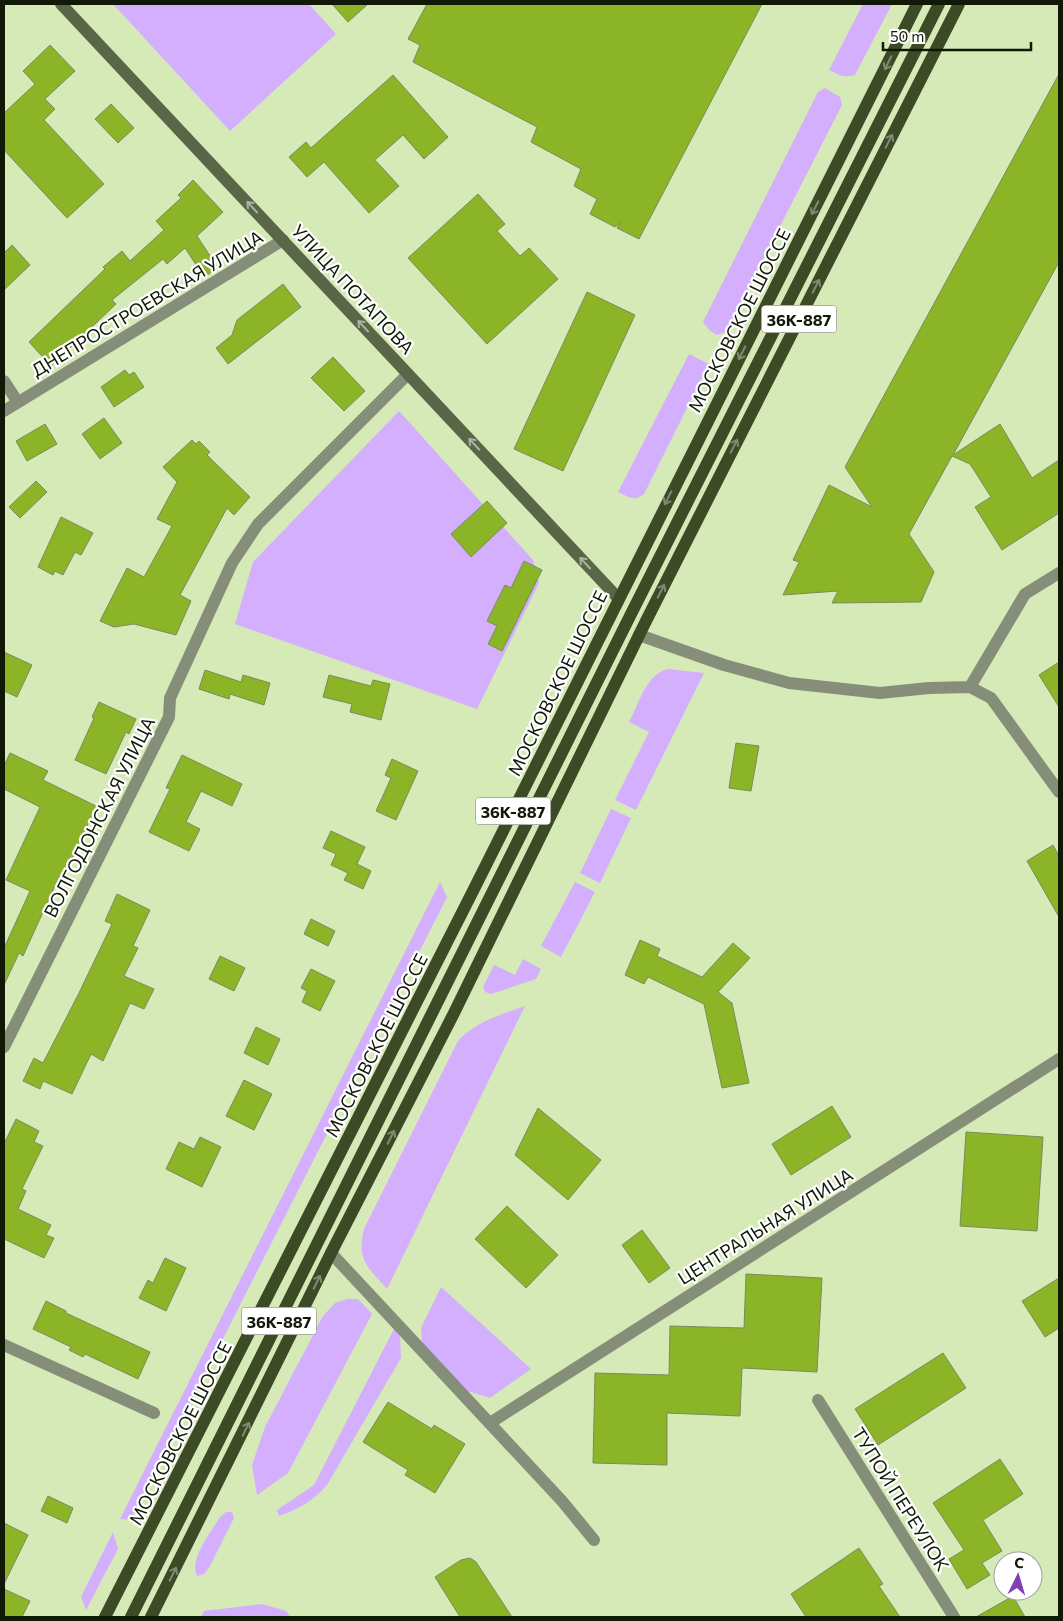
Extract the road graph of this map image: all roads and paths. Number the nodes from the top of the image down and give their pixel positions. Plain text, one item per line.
1 (61, 4) edge
2 (917, 4) edge
3 (939, 4) edge
4 (959, 4) edge
5 (282, 240) junction
6 (408, 374) junction
7 (4, 382) edge
8 (17, 401) junction
9 (4, 411) edge
10 (1059, 573) edge
11 (618, 598) junction
12 (632, 612) junction
13 (639, 635) junction
14 (970, 687) junction
15 (1059, 792) edge
16 (4, 1047) edge
17 (1059, 1059) edge
18 (331, 1253) junction
19 (4, 1344) edge
20 (818, 1400) dead end
21 (154, 1413) dead end
22 (490, 1423) junction
23 (594, 1540) dead end
24 (105, 1617) edge
25 (130, 1617) edge
26 (151, 1617) edge
27 (954, 1617) edge

5 -> 1 street, УЛИЦА ПОТАПОВА
2 -> 11 main road, МОСКОВСКОЕ ШОССЕ / 36К-887
3 - 12 main road, МОСКОВСКОЕ ШОССЕ / 36К-887
13 -> 4 main road, 36К-887
6 -> 5 street, УЛИЦА ПОТАПОВА
5 - 8 street, ДНЕПРОСТРОЕВСКАЯ УЛИЦА
11 -> 6 street, УЛИЦА ПОТАПОВА
6 - 16 street, ВОЛГОДОНСКАЯ УЛИЦА
7 - 8 street
8 - 9 street, ДНЕПРОСТРОЕВСКАЯ УЛИЦА
10 - 14 street
11 - 12 main road
11 - 24 main road, МОСКОВСКОЕ ШОССЕ / 36К-887
12 - 25 main road, МОСКОВСКОЕ ШОССЕ / 36К-887
13 - 14 street
18 -> 13 main road, 36К-887
14 - 15 street
17 - 22 street, ЦЕНТРАЛЬНАЯ УЛИЦА
18 - 22 street
26 -> 18 main road, 36К-887
19 - 21 street
20 - 27 street, ТУПОЙ ПЕРЕУЛОК
22 - 23 street

